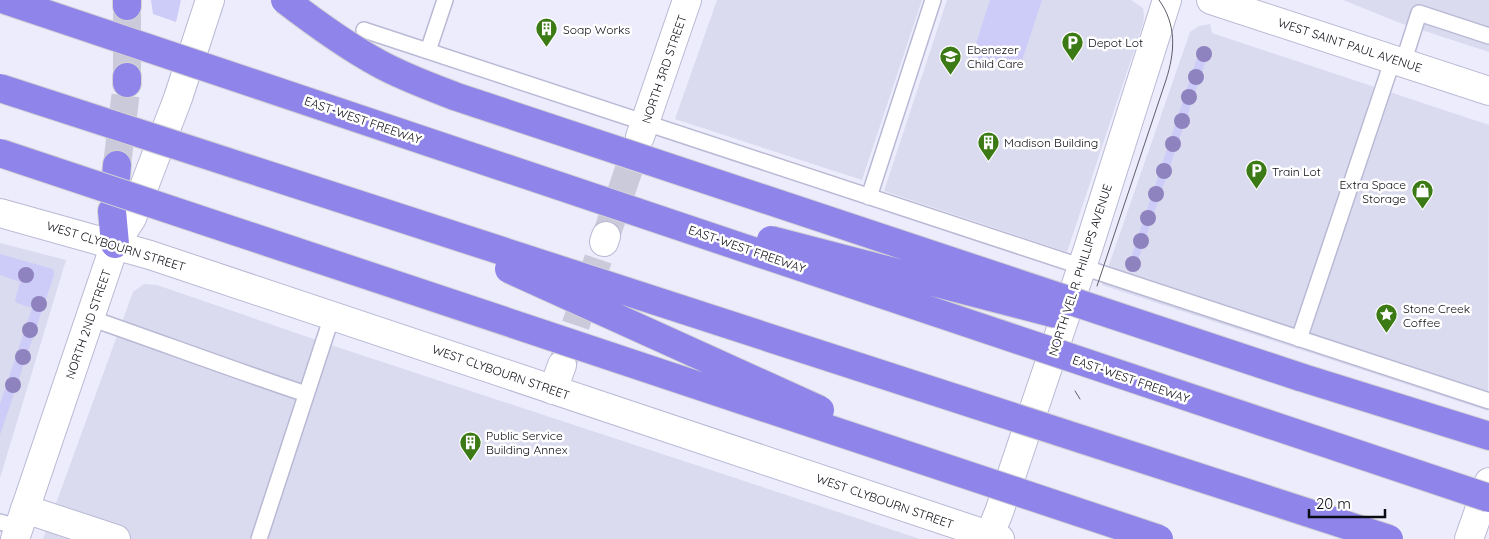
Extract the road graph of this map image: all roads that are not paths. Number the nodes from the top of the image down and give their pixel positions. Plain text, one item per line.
1 (5, 0) edge
2 (210, 0) edge
3 (285, 0) edge
4 (445, 0) edge
5 (688, 0) edge
6 (933, 0) edge
7 (1167, 0) edge
8 (1211, 0) edge
9 (364, 30) dead end
10 (1489, 36) edge
11 (428, 51) junction
12 (1398, 61) junction
13 (0, 88) edge
14 (1489, 91) edge
15 (643, 130) junction
16 (0, 153) edge
17 (545, 181) junction
18 (870, 197) junction
19 (112, 211) dead end
20 (0, 213) edge
21 (390, 214) junction
22 (115, 244) junction
23 (1082, 267) junction
24 (332, 316) junction
25 (90, 318) junction
26 (1299, 339) junction
27 (1300, 377) junction
28 (306, 394) junction
29 (1489, 401) edge
30 (1489, 436) edge
31 (954, 471) junction
32 (1489, 482) edge
33 (1489, 498) edge
34 (15, 524) edge
35 (993, 538) edge
36 (116, 539) edge
37 (259, 539) edge
38 (1159, 539) edge
39 (1389, 539) edge
40 (1470, 539) edge

1 - 17 highway, EAST-WEST FREEWAY, bridge
2 - 22 street, NORTH 2ND STREET
3 - 27 highway, bridge
4 - 11 lane
5 - 15 street, NORTH 3RD STREET
6 - 18 lane
7 - 23 street, NORTH VEL R. PHILLIPS AVENUE
8 - 12 street, WEST SAINT PAUL AVENUE
9 - 11 lane
10 - 12 lane
11 - 15 lane
12 - 14 street, WEST SAINT PAUL AVENUE
12 - 26 lane
13 - 21 highway, bridge
15 - 18 lane
16 - 31 highway, bridge
17 - 27 highway, bridge
17 - 33 highway, EAST-WEST FREEWAY, bridge
18 - 23 lane
19 - 22 highway
20 - 22 street, WEST CLYBOURN STREET
21 - 31 highway, bridge
21 - 39 highway, bridge
22 - 24 street, WEST CLYBOURN STREET
22 - 25 street, NORTH 2ND STREET
23 - 26 lane
23 - 35 street, NORTH VEL R. PHILLIPS AVENUE
24 - 28 lane
24 - 35 street, WEST CLYBOURN STREET
25 - 28 lane
25 - 34 street, NORTH 2ND STREET
26 - 29 lane
27 - 30 highway
28 - 37 lane
31 - 38 highway, bridge
32 - 40 street
34 - 36 street

